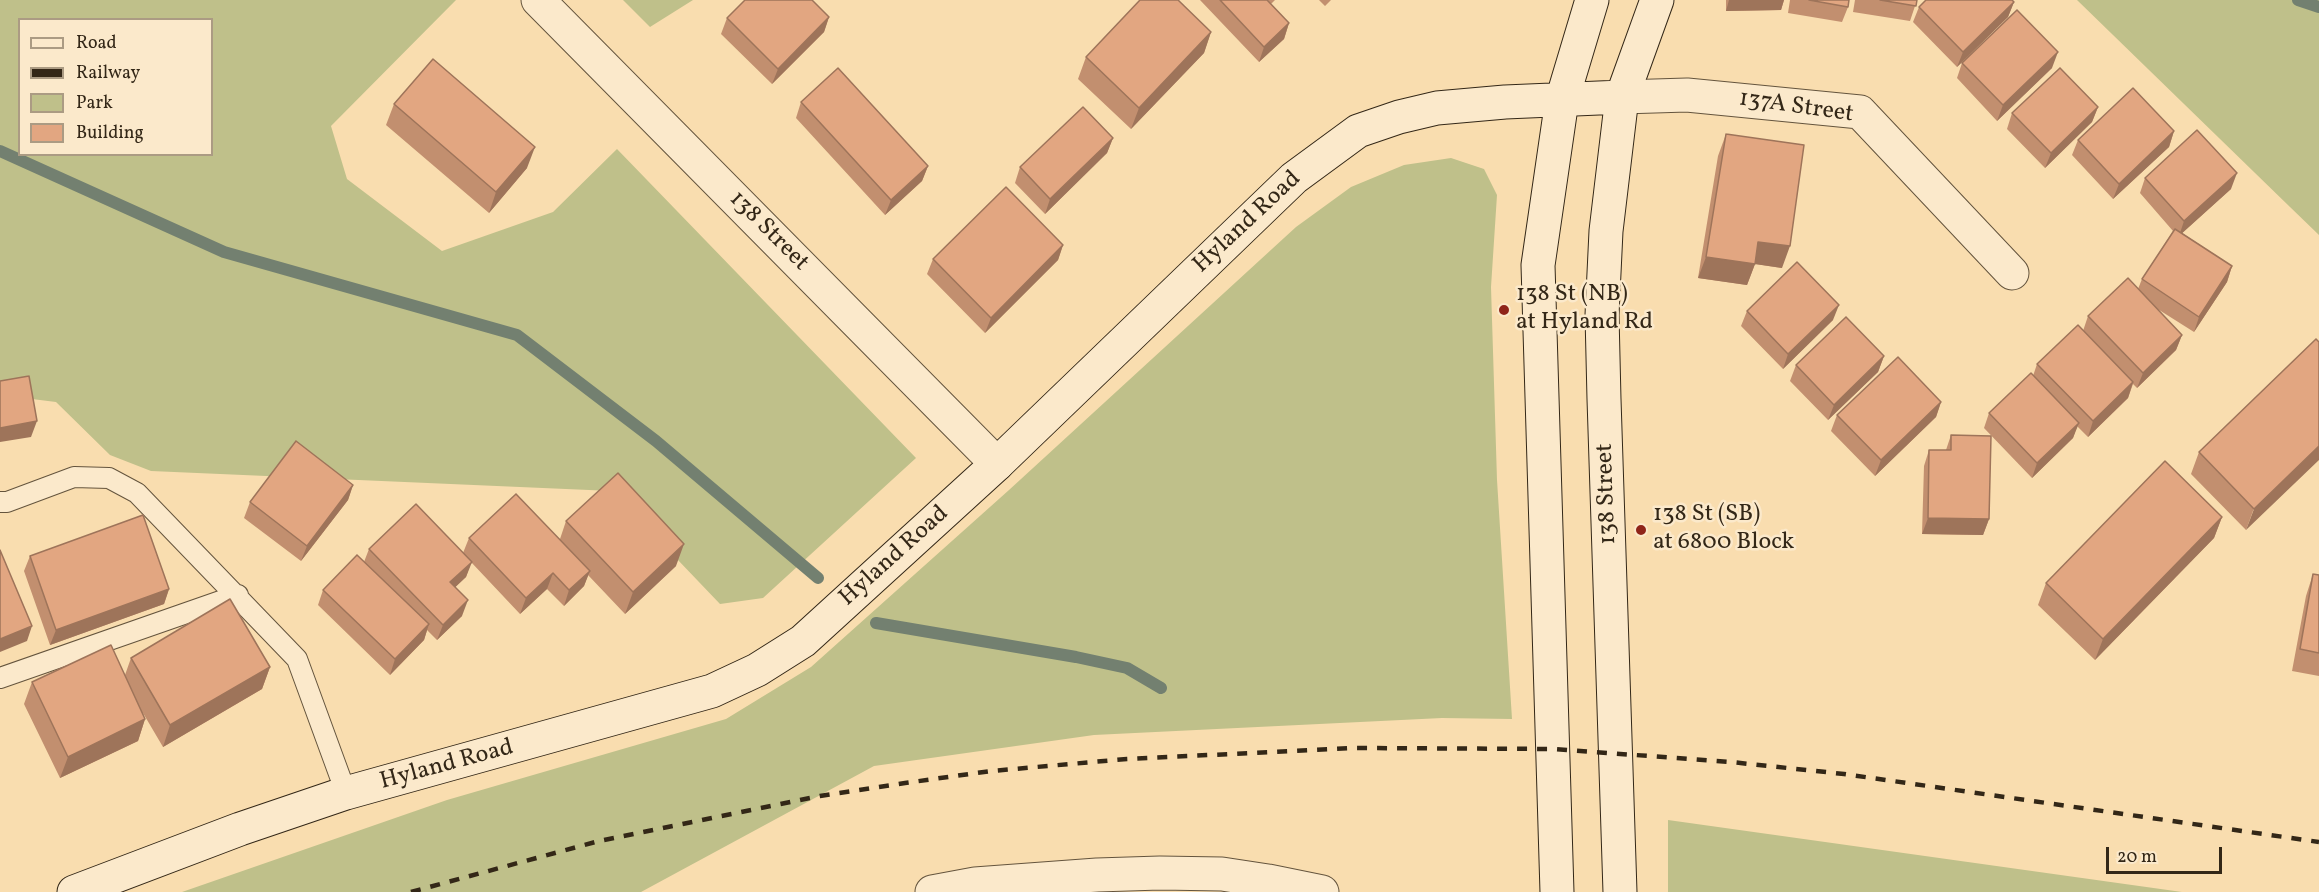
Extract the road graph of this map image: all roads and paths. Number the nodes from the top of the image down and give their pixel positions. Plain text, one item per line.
1 (538, 0) edge
2 (1592, 0) edge
3 (1657, 0) edge
4 (1622, 97) junction
5 (1562, 100) junction
6 (2012, 273) dead end
7 (997, 464) junction
8 (0, 501) edge
9 (238, 595) junction
10 (0, 678) edge
11 (346, 793) junction
12 (1283, 888) edge
13 (74, 892) edge
14 (932, 892) edge
15 (1322, 892) edge
16 (1557, 892) edge
17 (1620, 892) edge

1 - 7 street, 138 Street
2 - 5 street
3 - 4 street, 138 Street
4 - 5 street, Hyland Road
4 - 6 street, 137A Street
4 - 17 street, 138 Street
5 - 7 street, Hyland Road
5 - 16 street
7 - 11 street, Hyland Road
8 - 9 lane
9 - 10 lane
9 - 11 lane
11 - 13 street, Hyland Road
12 - 14 street
12 - 15 street

